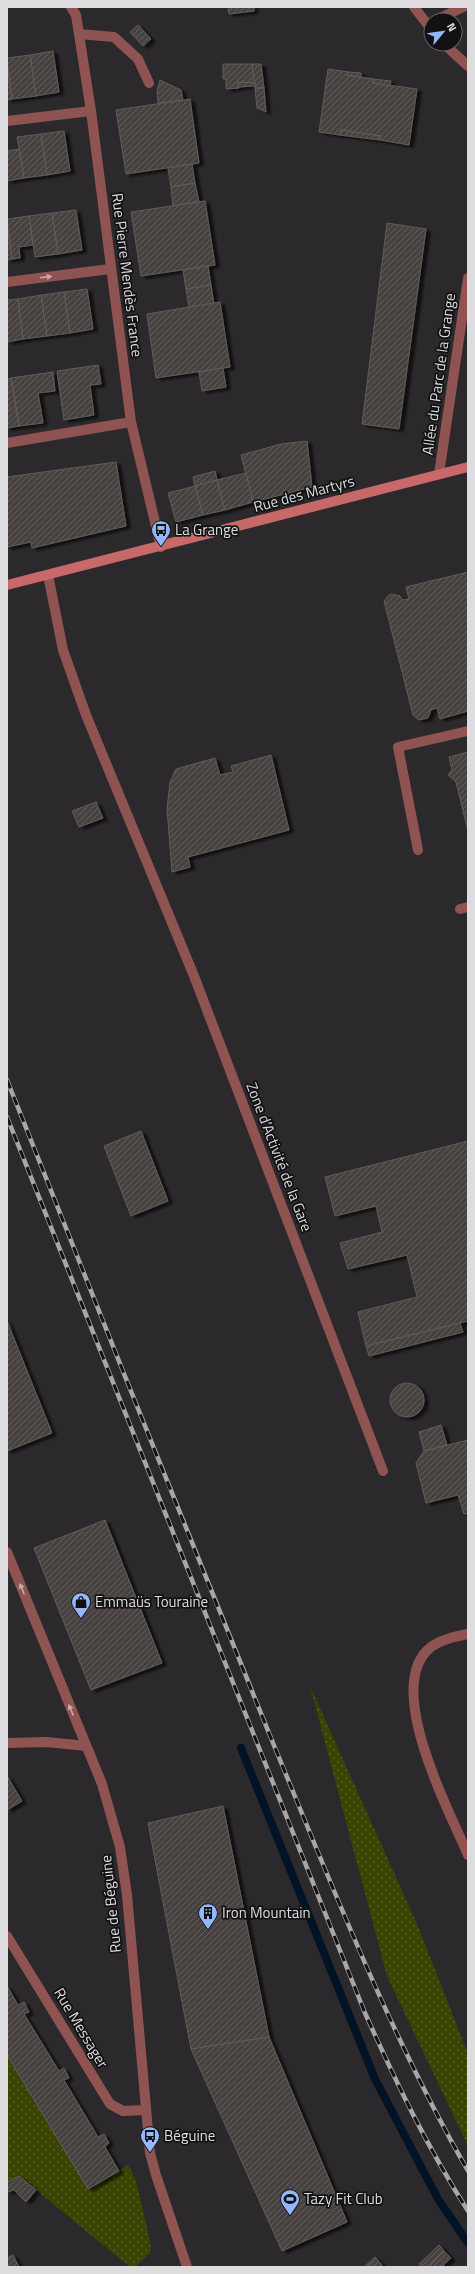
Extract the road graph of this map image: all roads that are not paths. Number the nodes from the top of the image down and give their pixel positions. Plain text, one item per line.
1 (71, 7) edge
2 (414, 7) edge
3 (463, 7) edge
4 (454, 12) edge
5 (423, 16) edge
6 (79, 34) junction
7 (453, 52) edge
8 (468, 66) edge
9 (149, 83) dead end
10 (91, 111) junction
11 (7, 121) edge
12 (110, 269) junction
13 (468, 278) edge
14 (7, 282) edge
15 (131, 422) junction
16 (7, 443) edge
17 (468, 467) edge
18 (439, 474) junction
19 (161, 547) junction
20 (48, 575) junction
21 (7, 585) edge
22 (468, 730) edge
23 (418, 850) dead end
24 (383, 1471) dead end
25 (7, 1552) edge
26 (468, 1634) edge
27 (7, 1743) edge
28 (86, 1746) junction
29 (468, 1855) edge
30 (7, 1936) edge
31 (146, 2110) junction
32 (187, 2267) edge

1 - 6 street, Rue Pierre Mendès France
2 - 5 street
3 - 4 street
6 - 9 street
6 - 10 street, Rue Pierre Mendès France
7 - 8 street
10 - 11 street
10 - 12 street, Rue Pierre Mendès France
14 -> 12 street
12 - 15 street, Rue Pierre Mendès France
13 - 18 street, Allée du Parc de la Grange
15 - 16 street
15 - 19 street, Rue Pierre Mendès France
17 - 18 main road, Rue des Martyrs
18 - 19 main road, Rue des Martyrs
19 - 20 main road, Rue des Martyrs
20 - 21 main road, Rue des Martyrs
20 - 24 street, Zone d’Activité de la Gare
22 - 23 street
28 -> 25 street, Rue de Béguine
26 - 29 street
27 - 28 street
28 - 31 street, Rue de Béguine
30 - 31 street, Rue Messager
31 - 32 street, Rue de Béguine

